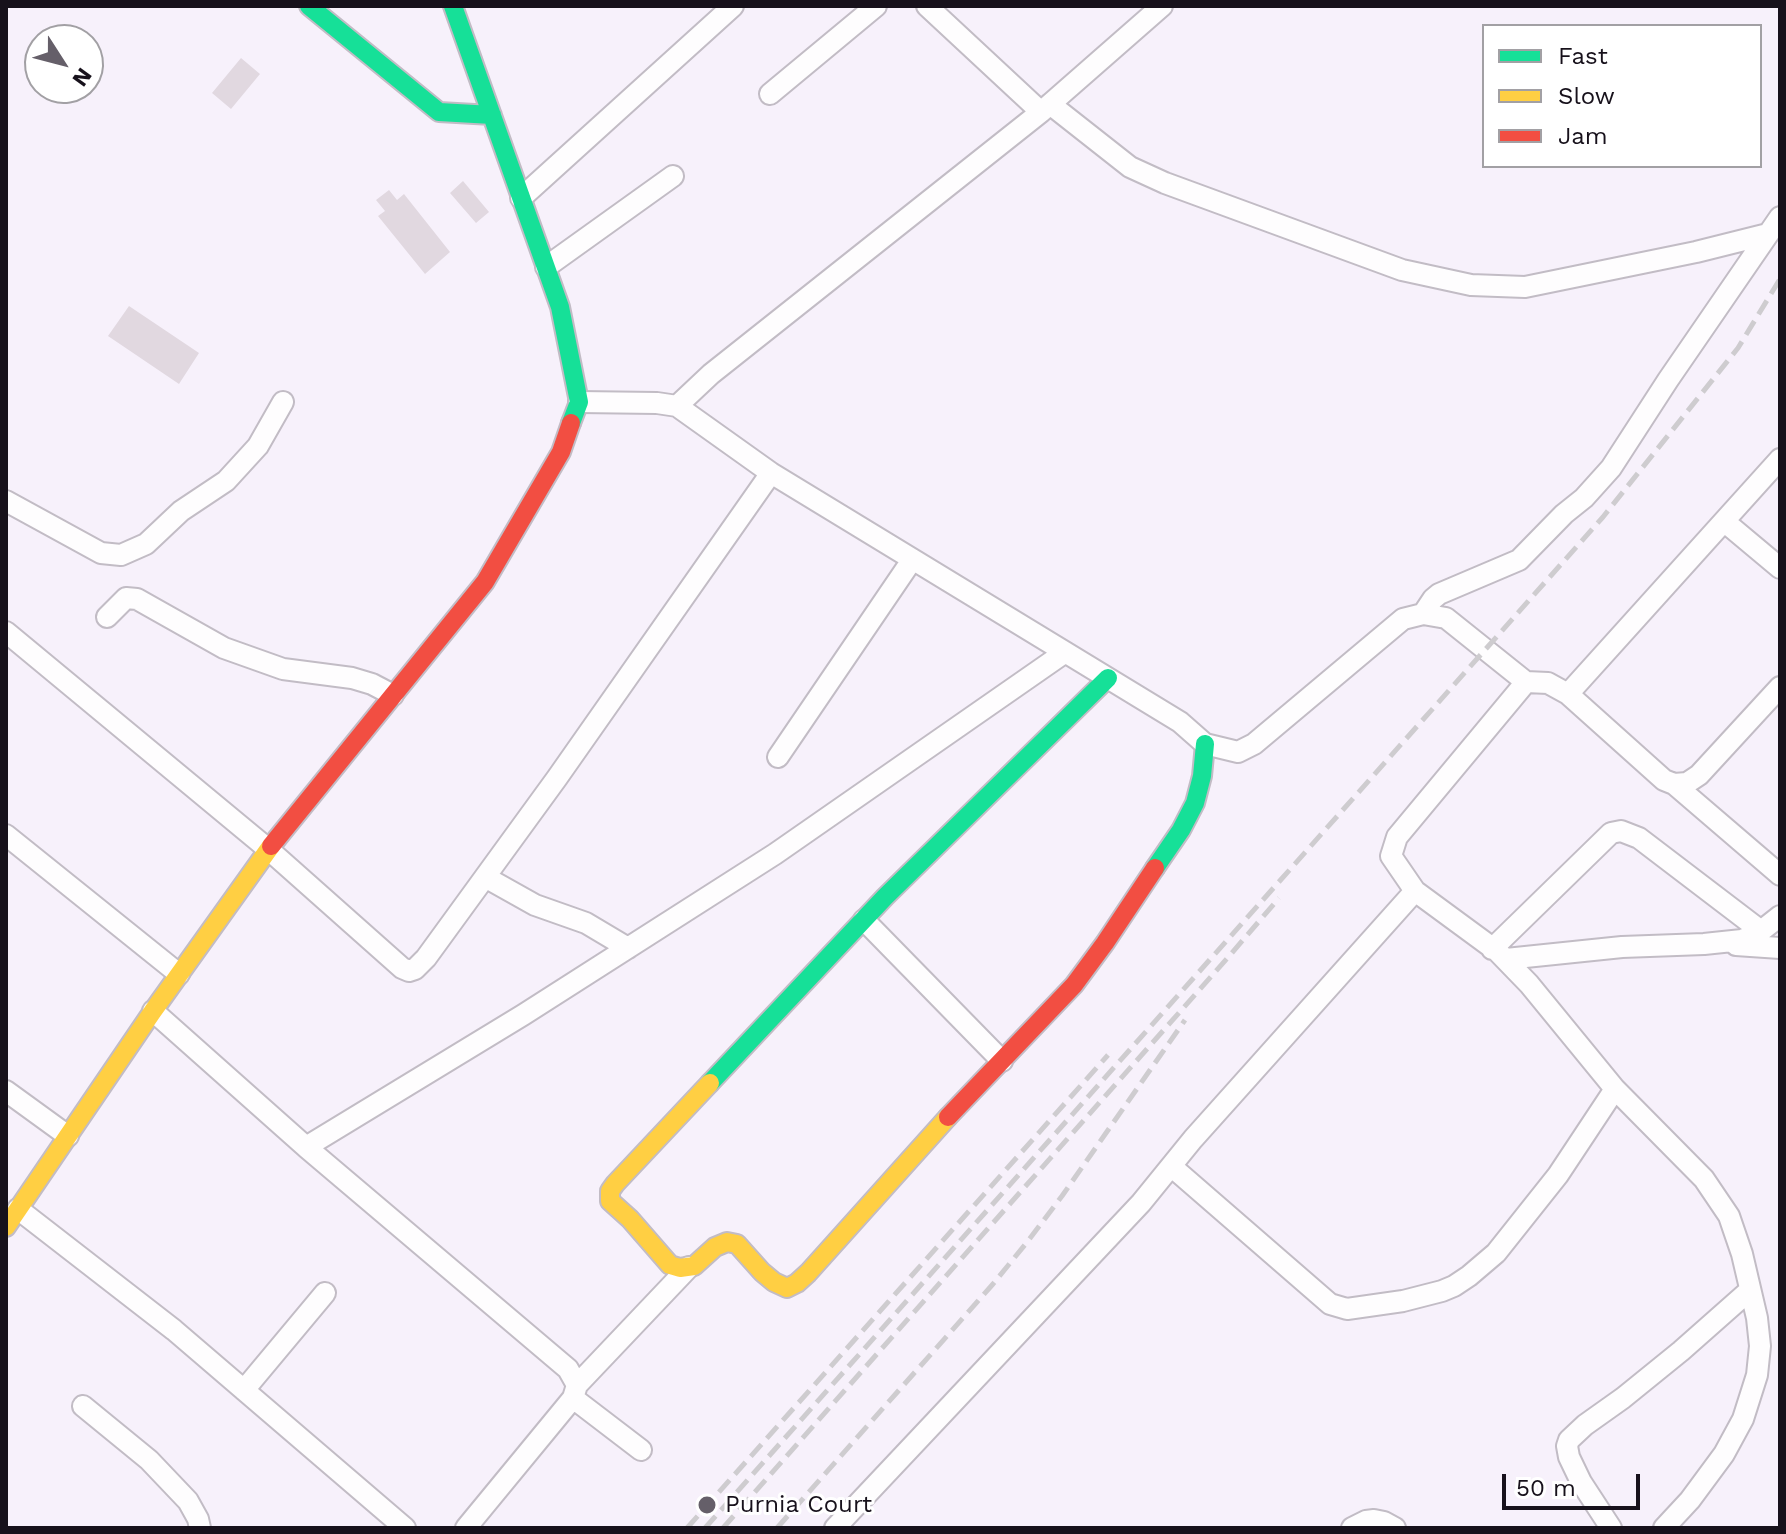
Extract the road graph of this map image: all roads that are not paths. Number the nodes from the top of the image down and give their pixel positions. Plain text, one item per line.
1 (309, 6) edge
2 (453, 6) edge
3 (733, 6) edge
4 (876, 6) edge
5 (927, 6) edge
6 (1162, 6) edge
7 (770, 94) dead end
8 (1046, 108) junction
9 (492, 115) junction
10 (673, 176) dead end
11 (521, 198) junction
12 (1780, 217) edge
13 (1768, 234) junction
14 (546, 267) junction
15 (283, 402) dead end
16 (579, 402) junction
17 (677, 406) junction
18 (1780, 459) edge
19 (771, 473) junction
20 (6, 501) edge
21 (1725, 522) junction
22 (912, 560) junction
23 (1780, 568) edge
24 (1423, 614) junction
25 (107, 617) dead end
26 (6, 632) edge
27 (1064, 653) junction
28 (1108, 678) junction
29 (1526, 682) junction
30 (1780, 687) edge
31 (1568, 694) junction
32 (393, 695) junction
33 (1205, 744) junction
34 (778, 757) dead end
35 (1674, 784) junction
36 (6, 835) edge
37 (268, 849) junction
38 (1780, 875) edge
39 (485, 877) junction
40 (1415, 891) junction
41 (1780, 916) edge
42 (864, 920) junction
43 (1761, 931) junction
44 (1704, 944) junction
45 (628, 948) junction
46 (1780, 948) edge
47 (1499, 954) junction
48 (179, 974) junction
49 (153, 1011) junction
50 (1002, 1061) junction
51 (1615, 1089) junction
52 (6, 1091) edge
53 (68, 1136) junction
54 (306, 1147) junction
55 (1171, 1166) junction
56 (12, 1218) edge
57 (689, 1267) junction
58 (1750, 1290) junction
59 (325, 1293) dead end
60 (244, 1390) junction
61 (575, 1392) junction
62 (83, 1406) dead end
63 (641, 1450) dead end
64 (200, 1528) edge
65 (405, 1528) edge
66 (466, 1528) edge
67 (835, 1528) edge
68 (1352, 1528) edge
69 (1395, 1528) edge
70 (1611, 1528) edge
71 (1664, 1528) edge

1 - 9 street
2 - 9 street
3 - 11 street
4 - 7 street
5 - 8 street
6 - 8 street
8 - 13 street
8 - 17 street
9 - 11 street
10 - 14 street
11 - 14 street
12 - 13 street
13 - 24 street
14 - 16 street
15 - 20 street
16 - 17 street
16 - 32 street
17 - 19 street
18 - 21 street
19 - 22 street
19 - 39 street
21 - 23 street
21 - 31 street
22 - 27 street
22 - 34 street
24 - 29 street
24 - 33 street
25 - 32 street
26 - 37 street
27 - 28 street
27 - 45 street
28 - 33 street
28 - 42 street
29 - 31 street
29 - 40 street
30 - 35 street
31 - 35 street
32 - 37 street
33 - 50 street
35 - 38 street
36 - 48 street
37 - 39 street
37 - 48 street
39 - 45 street
40 - 47 street
40 - 55 street
41 - 43 street
42 - 50 street
42 - 57 street
43 - 44 street
43 - 47 street
44 - 46 street
44 - 47 street
45 - 54 street
47 - 51 street
48 - 49 street
49 - 53 street
49 - 54 street
50 - 57 street
51 - 55 street
51 - 58 street
52 - 53 street
53 - 56 street
54 - 61 street
55 - 67 street
56 - 60 street
57 - 61 street
58 - 70 street
58 - 71 street
59 - 60 street
60 - 65 street
61 - 63 street
61 - 66 street
62 - 64 street
68 - 69 street

